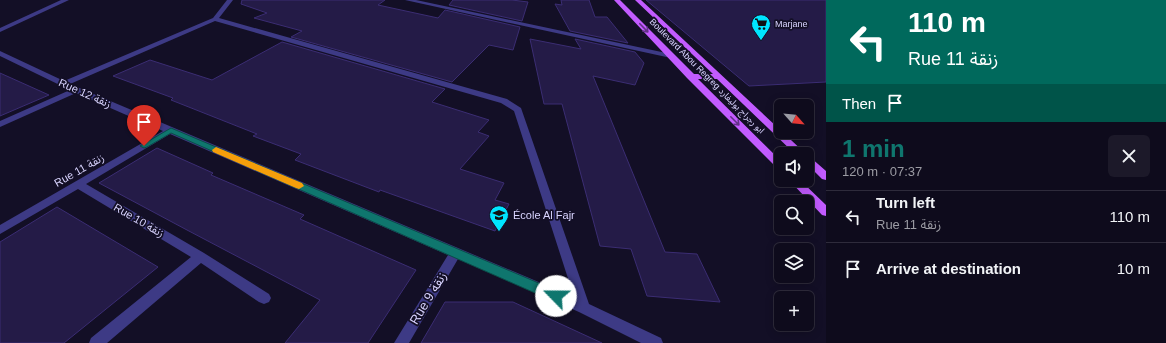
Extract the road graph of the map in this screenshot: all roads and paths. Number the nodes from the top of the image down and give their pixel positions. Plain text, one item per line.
1 (66, 0) edge
2 (230, 0) edge
3 (408, 0) edge
4 (617, 0) edge
5 (638, 0) edge
6 (215, 19) junction
7 (0, 30) edge
8 (0, 53) edge
9 (671, 56) junction
10 (690, 76) junction
11 (720, 77) junction
12 (63, 84) junction
13 (76, 90) junction
14 (0, 124) edge
15 (171, 130) junction
16 (795, 147) edge
17 (774, 160) edge
18 (814, 166) edge
19 (826, 177) edge
20 (78, 184) junction
21 (801, 187) edge
22 (826, 212) edge
23 (0, 230) edge
24 (455, 253) junction
25 (200, 256) junction
26 (264, 298) dead end
27 (584, 308) junction
28 (96, 343) edge
29 (401, 343) edge
30 (656, 343) edge

1 - 7 street
2 - 6 street
3 - 9 street
4 -> 9 main road, Boulevard Abou Regreg ابو رجراج بوليفارد
5 - 11 main road, Boulevard Abou Regreg ابو رجراج بوليفارد
6 - 12 street
6 - 27 street
8 - 12 street, Rue 12 زنقة
9 - 10 main road, Boulevard Abou Regreg ابو رجراج بوليفارد
10 - 11 main road
10 -> 17 main road, Boulevard Abou Regreg ابو رجراج بوليفارد
11 - 16 main road, Boulevard Abou Regreg ابو رجراج بوليفارد
12 - 13 street, Rue 12 زنقة
13 - 14 street
13 - 15 street, Rue 12 زنقة
15 - 20 street, Rue 11 زنقة
15 - 24 street, Rue 12 زنقة
18 - 19 main road
20 - 23 street, Rue 11 زنقة
20 - 25 street, Rue 10 زنقة
21 - 22 main road
24 - 27 street, Rue 12 زنقة
24 - 29 street, Rue 9 زنقة
25 - 26 street, Rue 10 زنقة
25 - 28 street
27 - 30 street, Rue 12 زنقة

